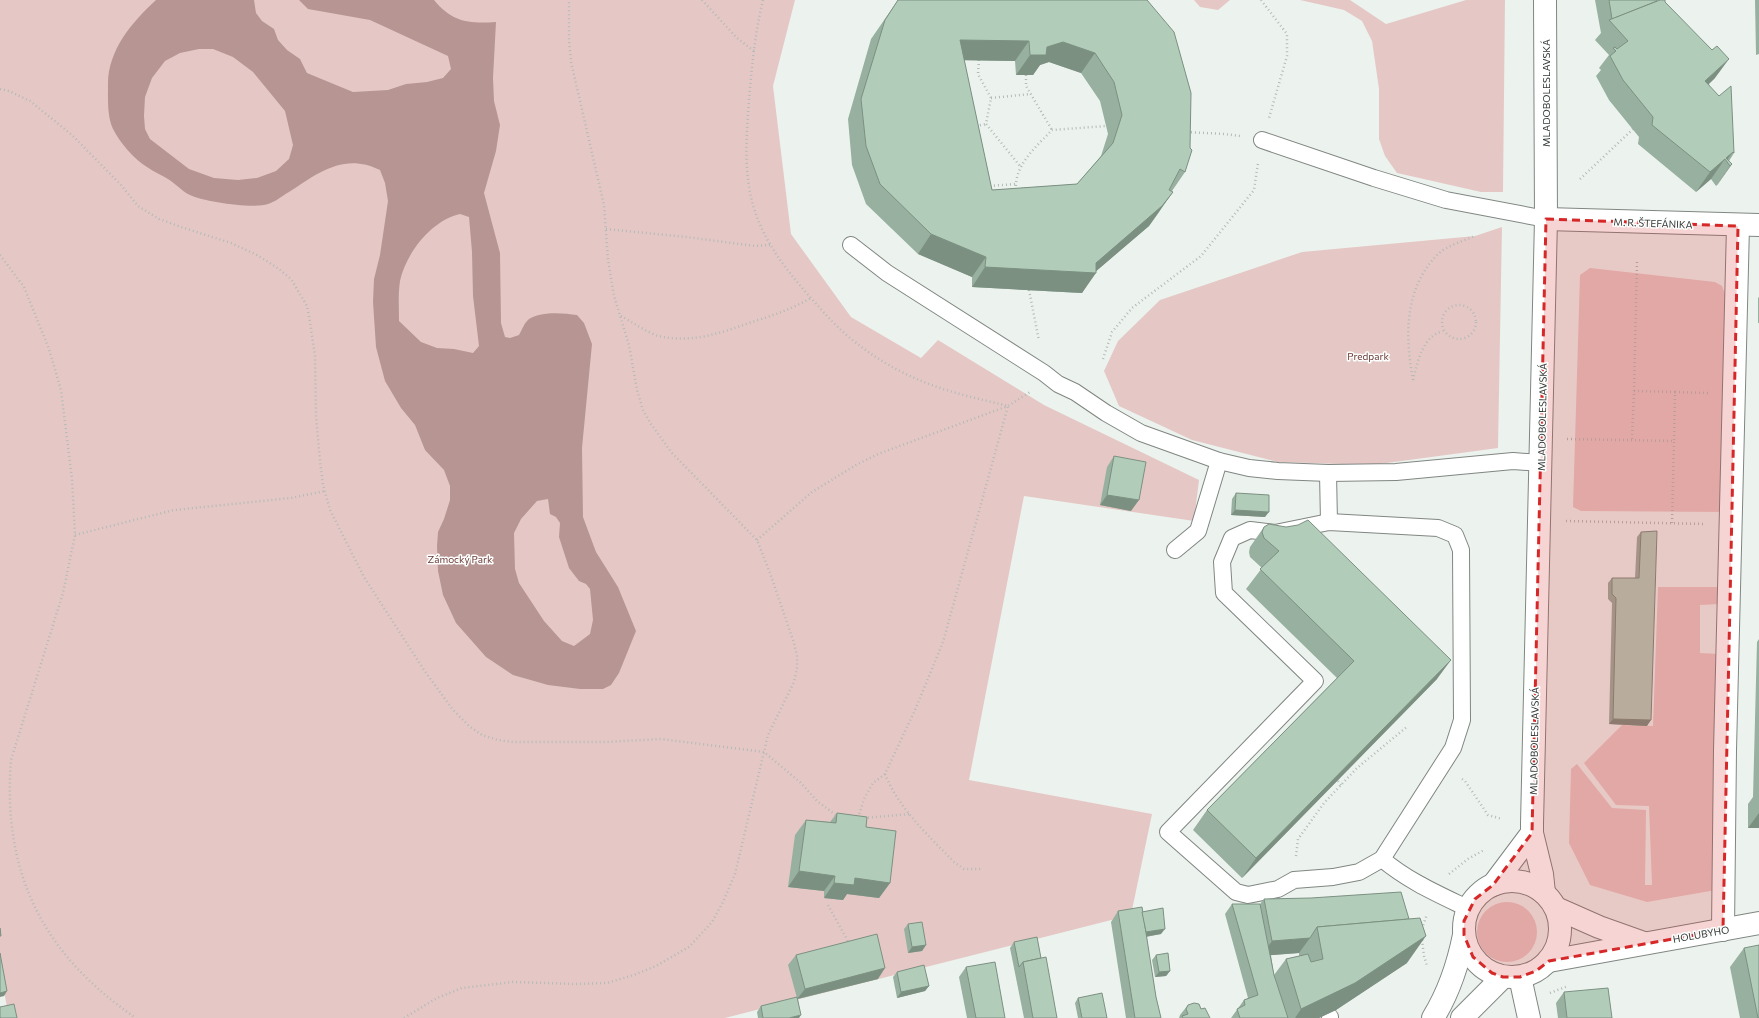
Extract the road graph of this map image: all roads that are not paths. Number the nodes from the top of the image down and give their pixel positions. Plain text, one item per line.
1 (1545, 0) edge
2 (1262, 140) road end
3 (1546, 219) junction
4 (1759, 225) edge
5 (1738, 226) junction
6 (851, 245) dead end
7 (1219, 461) junction
8 (1541, 463) junction
9 (1328, 473) junction
10 (1329, 522) junction
11 (1175, 550) dead end
12 (1532, 834) junction
13 (1382, 859) junction
14 (1493, 885) junction
15 (1550, 900) junction
16 (1468, 909) junction
17 (1759, 923) edge
18 (1723, 930) junction
19 (1464, 935) junction
20 (1644, 943) junction
21 (1549, 961) junction
22 (1512, 977) junction
23 (1433, 1018) edge
24 (1462, 1018) edge
25 (1529, 1018) edge

1 - 3 street, MLADOBOLESLAVSKÁ
2 - 3 lane
3 - 5 street, M. R. ŠTEFÁNIKA
3 - 8 street, MLADOBOLESLAVSKÁ
4 - 5 street, M. R. ŠTEFÁNIKA
5 - 18 street
6 - 7 lane
7 - 9 lane
7 - 11 lane
8 - 9 lane
8 - 12 street, MLADOBOLESLAVSKÁ
9 - 10 lane
10 - 13 lane
10 - 13 lane
12 - 14 street
12 - 15 street, MLADOBOLESLAVSKÁ
13 - 16 lane
14 - 15 street
14 - 16 street
15 - 20 street, HOLUBYHO
15 - 21 street
16 - 19 street
17 - 18 street, HOLUBYHO
18 - 20 street, HOLUBYHO
19 - 22 street
19 - 23 street
20 - 21 street, HOLUBYHO
21 - 22 street
22 - 24 street
22 - 25 street

